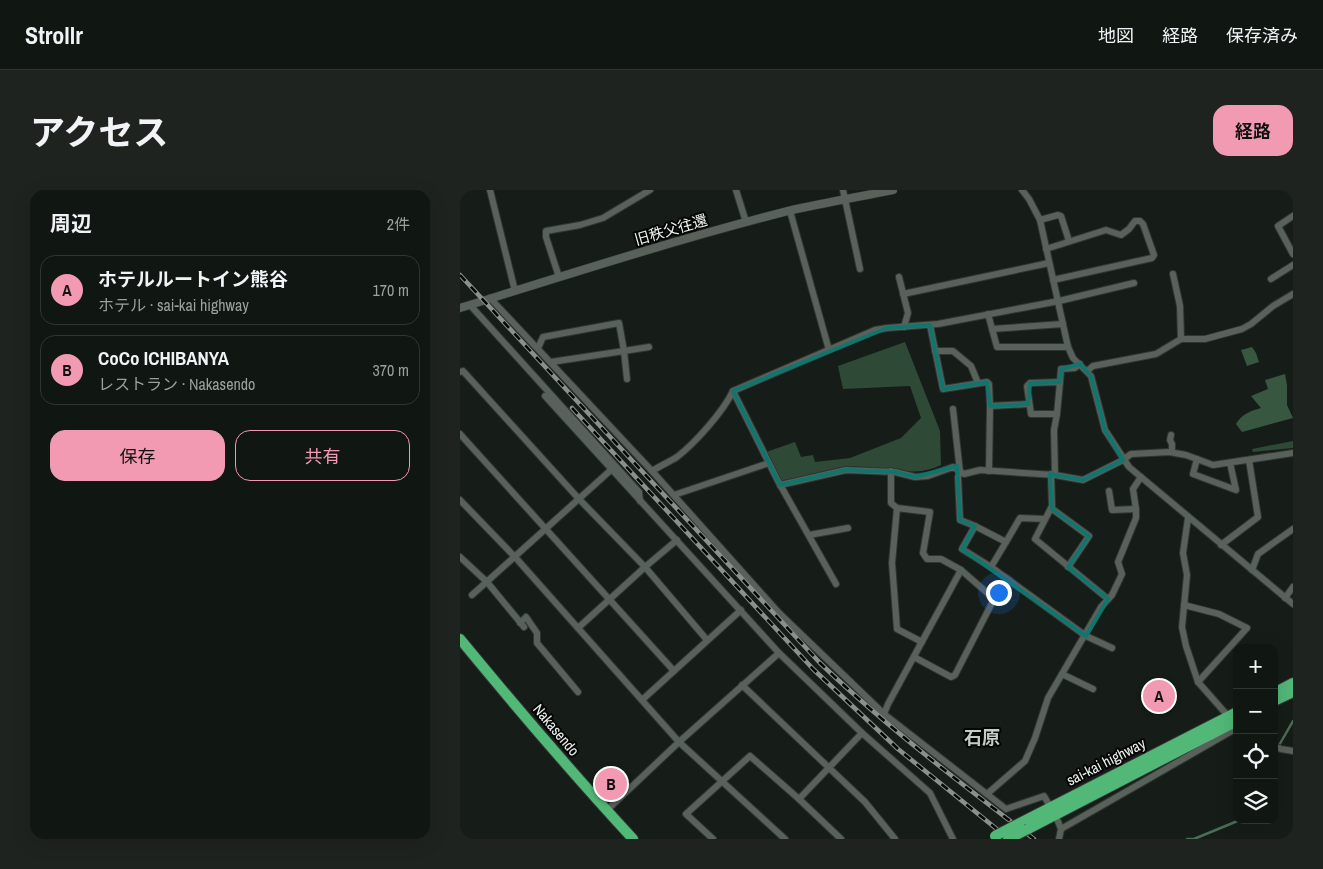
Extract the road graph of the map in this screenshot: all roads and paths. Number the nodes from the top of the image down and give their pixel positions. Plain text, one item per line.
1 (490, 190) edge
2 (650, 190) edge
3 (736, 190) edge
4 (843, 190) edge
5 (893, 190) edge
6 (1022, 190) edge
7 (879, 191) edge
8 (846, 199) junction
9 (790, 211) junction
10 (1293, 216) edge
11 (1040, 220) junction
12 (746, 222) junction
13 (1069, 241) junction
14 (1046, 248) junction
15 (1293, 254) edge
16 (1049, 263) junction
17 (1293, 265) edge
18 (860, 269) dead end
19 (1173, 274) dead end
20 (558, 277) junction
21 (899, 277) dead end
22 (1271, 279) dead end
23 (1053, 280) junction
24 (1134, 283) dead end
25 (515, 291) junction
26 (903, 294) junction
27 (1293, 294) edge
28 (490, 298) junction
29 (1058, 301) junction
30 (470, 305) junction
31 (460, 308) edge
32 (988, 314) junction
33 (1063, 324) junction
34 (930, 325) junction
35 (904, 327) junction
36 (992, 329) junction
37 (1181, 339) junction
38 (649, 347) dead end
39 (1068, 347) junction
40 (538, 348) junction
41 (829, 350) junction
42 (624, 351) junction
43 (935, 351) junction
44 (551, 362) junction
45 (1080, 364) junction
46 (1087, 371) junction
47 (460, 372) edge
48 (628, 379) dead end
49 (1060, 382) junction
50 (978, 383) junction
51 (733, 391) junction
52 (545, 396) dead end
53 (1028, 404) junction
54 (990, 406) junction
55 (953, 409) dead end
56 (1057, 414) junction
57 (460, 434) edge
58 (1171, 435) dead end
59 (1172, 452) junction
60 (1293, 453) edge
61 (1197, 459) junction
62 (1124, 460) junction
63 (1249, 460) junction
64 (769, 463) junction
65 (1230, 463) junction
66 (612, 469) junction
67 (652, 470) junction
68 (989, 471) junction
69 (891, 472) junction
70 (960, 472) junction
71 (1053, 475) junction
72 (1141, 477) junction
73 (780, 486) junction
74 (1109, 491) dead end
75 (674, 495) junction
76 (460, 500) edge
77 (579, 500) junction
78 (640, 501) junction
79 (897, 508) junction
80 (1051, 508) junction
81 (1136, 509) junction
82 (1045, 518) junction
83 (1188, 518) junction
84 (975, 526) junction
85 (848, 528) dead end
86 (545, 529) junction
87 (1293, 529) edge
88 (809, 535) junction
89 (677, 540) junction
90 (1006, 542) junction
91 (1221, 545) junction
92 (460, 557) edge
93 (515, 557) junction
94 (645, 567) junction
95 (991, 567) junction
96 (1068, 567) junction
97 (961, 570) junction
98 (1252, 570) junction
99 (487, 582) junction
100 (836, 584) dead end
101 (1293, 587) edge
102 (472, 595) dead end
103 (1285, 598) junction
104 (611, 599) junction
105 (1108, 599) junction
106 (1184, 604) junction
107 (1293, 604) edge
108 (741, 610) junction
109 (578, 628) junction
110 (1086, 636) junction
111 (460, 638) edge
112 (707, 640) junction
113 (922, 642) junction
114 (1112, 648) dead end
115 (779, 653) junction
116 (914, 657) junction
117 (674, 671) junction
118 (1062, 674) junction
119 (1198, 682) junction
120 (1293, 683) edge
121 (742, 685) junction
122 (1094, 689) dead end
123 (1278, 691) edge
124 (578, 692) dead end
125 (1293, 692) edge
126 (642, 700) junction
127 (1278, 700) edge
128 (884, 714) junction
129 (1233, 719) edge
130 (1233, 722) edge
131 (1233, 722) edge
132 (862, 733) junction
133 (679, 742) junction
134 (1278, 748) edge
135 (1293, 751) edge
136 (829, 768) junction
137 (720, 782) junction
138 (987, 794) junction
139 (799, 799) junction
140 (1048, 803) dead end
141 (606, 811) junction
142 (1056, 819) dead end
143 (1024, 826) junction
144 (1061, 829) junction
145 (992, 837) edge
146 (633, 839) edge
147 (713, 839) edge
148 (785, 839) edge
149 (841, 839) edge
150 (895, 839) edge
151 (953, 839) edge
152 (1008, 839) edge
153 (1059, 839) edge

1 - 25 street
2 - 20 street
3 - 12 street
4 - 8 street
5 - 7 street, 旧秩父往還
6 - 11 street
7 - 8 street, 旧秩父往還
8 - 9 street, 旧秩父往還
8 - 18 street
9 - 12 street, 旧秩父往還
9 - 41 street
10 - 15 street
11 - 13 street
11 - 14 street
12 - 20 street, 旧秩父往還
13 - 14 street
13 - 23 street
14 - 16 street
16 - 23 street
16 - 26 street
17 - 22 street
19 - 37 street
20 - 25 street, 旧秩父往還
21 - 26 street
23 - 29 street
24 - 29 street
25 - 28 street, 旧秩父往還
26 - 35 street
27 - 37 street
28 - 30 street, 旧秩父往還
28 - 40 street
29 - 32 street
29 - 33 street
30 - 31 street, 旧秩父往還
30 - 78 street
32 - 34 street
32 - 36 street
33 - 36 street
33 - 39 street
34 - 35 street
34 - 43 street
35 - 41 street
36 - 39 street
37 - 46 street
38 - 42 street
39 - 45 street
40 - 42 street
40 - 44 street
41 - 51 street
42 - 44 street
42 - 48 street
43 - 50 street
43 - 50 street
44 - 67 street
45 - 46 street
45 - 49 street
46 - 62 street
47 - 77 street
49 - 53 street
49 - 56 street
50 - 54 street
51 - 64 street
51 - 67 street
52 - 66 street
53 - 54 street
53 - 56 street
54 - 68 street
55 - 70 street
56 - 71 street
57 - 86 street
58 - 59 street
59 - 61 street
59 - 62 street
60 - 63 street
61 - 65 street
61 - 65 street
62 - 71 street
62 - 72 street
63 - 65 street
63 - 91 street
64 - 73 street
64 - 75 street
66 - 77 street
66 - 78 street
67 - 75 street
68 - 70 street
68 - 71 street
69 - 70 street
69 - 73 street
69 - 79 street
70 - 84 street
71 - 80 street
72 - 81 street
72 - 83 street
73 - 88 street
74 - 81 street
75 - 128 street
76 - 93 street
77 - 86 street
77 - 94 street
78 - 89 street
79 - 97 street
79 - 113 street
80 - 82 street
80 - 96 street
81 - 105 street
82 - 90 street
82 - 96 street
83 - 91 street
83 - 106 street
84 - 90 street
84 - 95 street
85 - 88 street
86 - 93 street
86 - 104 street
87 - 98 street
88 - 100 street
89 - 94 street
89 - 108 street
90 - 95 street
91 - 98 street
92 - 99 street
93 - 99 street
93 - 109 street
94 - 104 street
94 - 112 street
95 - 110 street
96 - 105 street
97 - 113 street
97 - 116 street
98 - 103 street
99 - 102 street
99 - 124 street
101 - 103 street
103 - 107 street
104 - 109 street
104 - 117 street
105 - 110 street
106 - 119 street
106 - 119 street
108 - 112 street
108 - 115 street
109 - 126 street
110 - 114 street
110 - 118 street
111 - 141 highway, Nakasendo
112 - 117 street
113 - 116 street
115 - 121 street
115 - 132 street
116 - 128 street
117 - 126 street
118 - 122 street
118 - 138 street
119 - 129 street
120 - 123 highway
121 - 133 street
121 - 136 street
125 - 127 highway
126 - 133 street
128 - 138 street
130 - 143 highway, sai-kai highway
131 - 144 street
132 - 136 street
132 - 151 street
133 - 137 street
133 - 141 street
134 - 135 street
136 - 139 street
136 - 150 street
137 - 139 street
137 - 147 street
137 - 148 street
138 - 140 street
139 - 149 street
141 - 146 highway, Nakasendo
142 - 144 street
143 - 145 highway, sai-kai highway, bridge
143 - 152 highway, sai-kai highway, bridge
144 - 153 street

